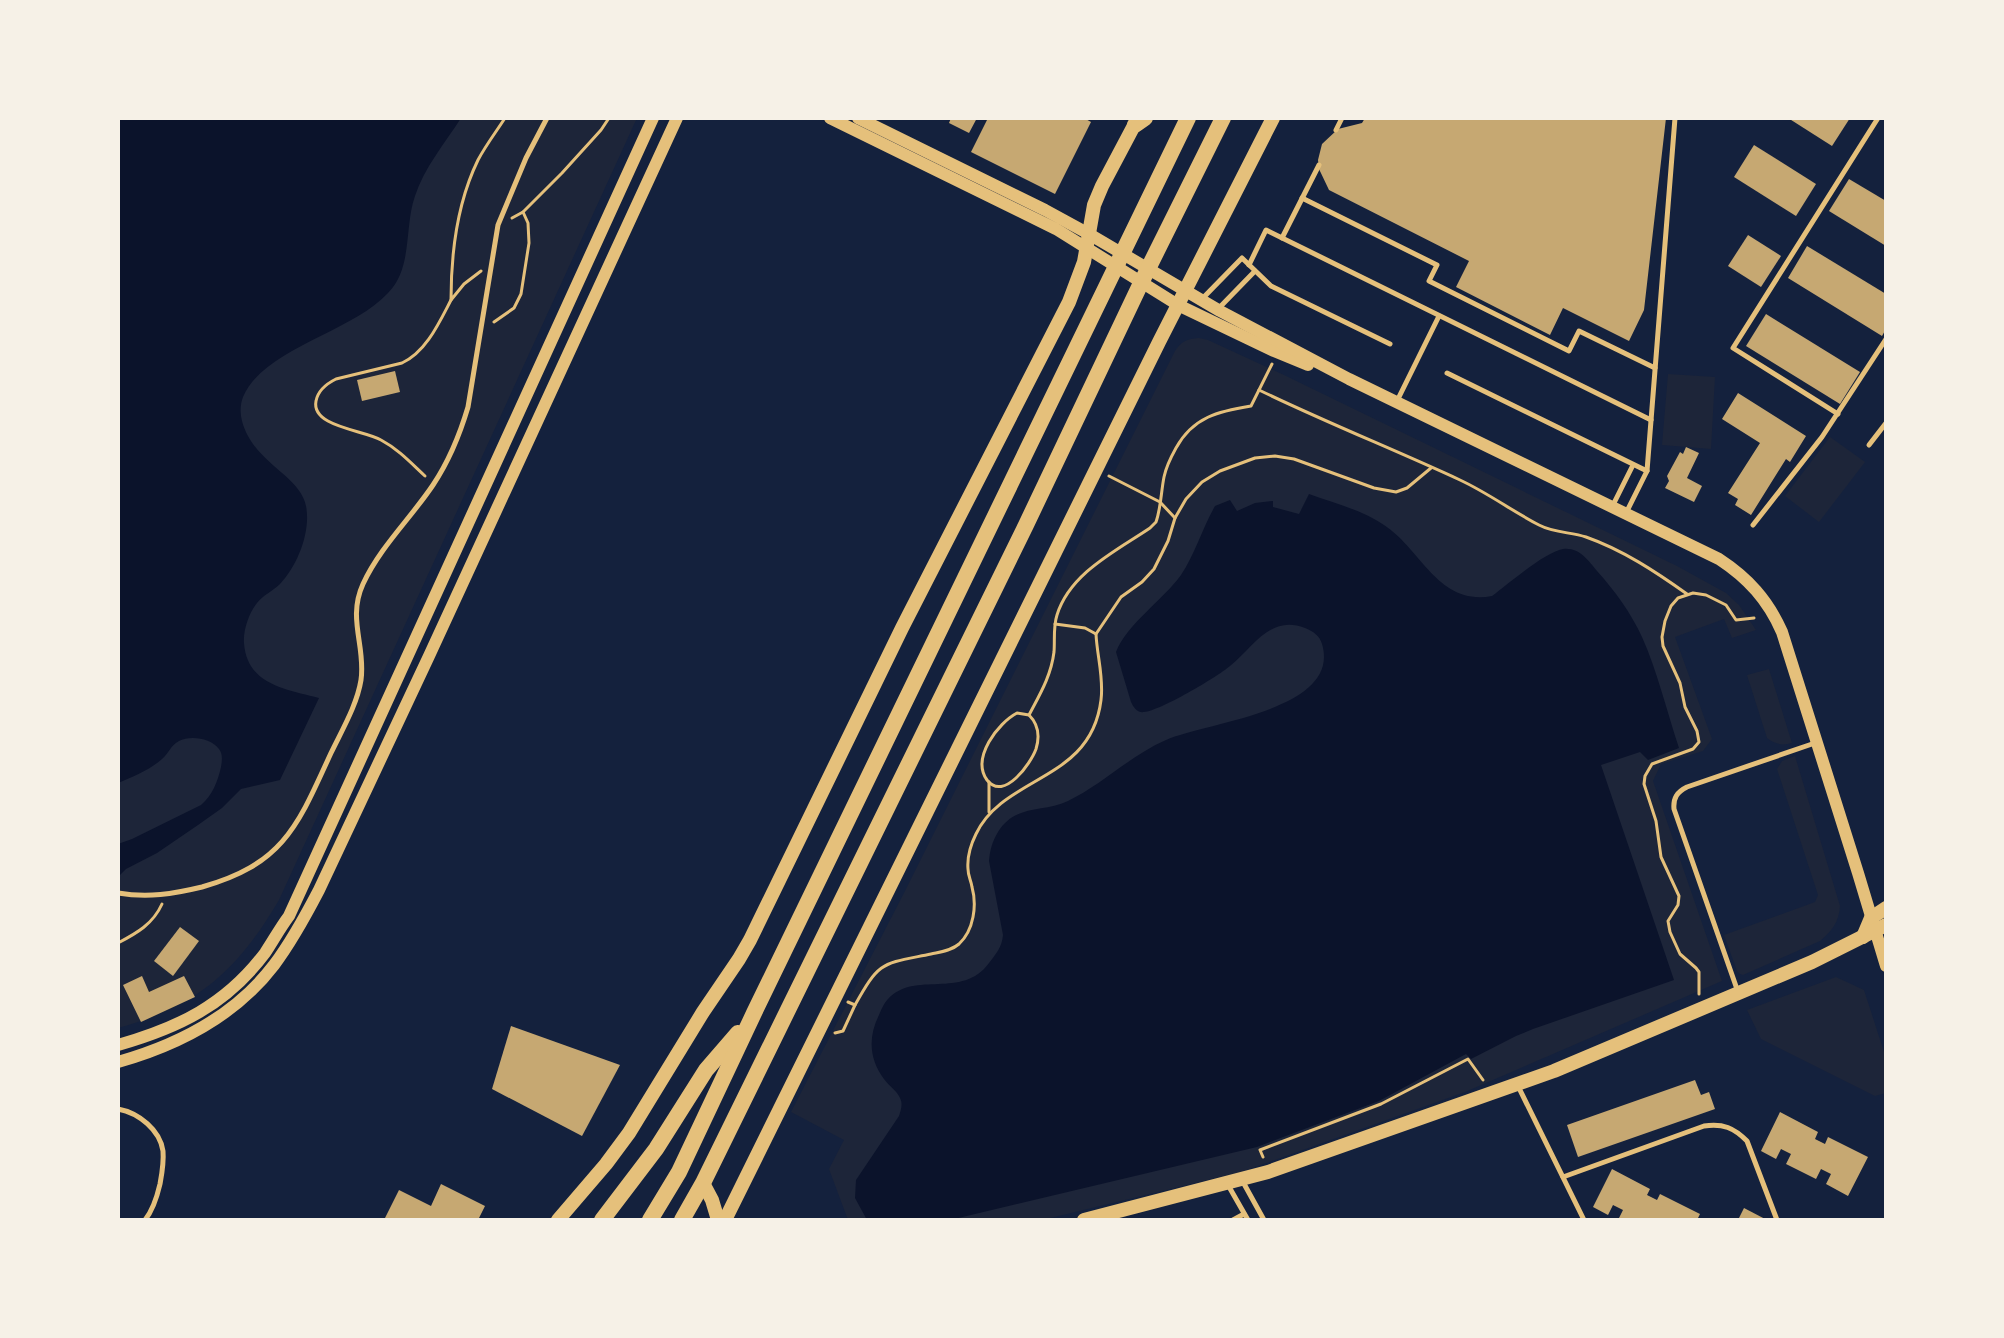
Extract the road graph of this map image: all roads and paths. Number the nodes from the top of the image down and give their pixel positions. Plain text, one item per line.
1 (547, 118) edge
2 (609, 118) edge
3 (653, 118) edge
4 (677, 118) edge
5 (830, 118) edge
6 (858, 118) edge
7 (1188, 118) edge
8 (1223, 118) edge
9 (1273, 118) edge
10 (1342, 118) edge
11 (1675, 118) edge
12 (1878, 118) edge
13 (506, 119) edge
14 (1139, 120) edge
15 (1336, 130) dead end
16 (1319, 165) dead end
17 (1302, 198) junction
18 (523, 212) junction
19 (498, 225) junction
20 (1282, 238) junction
21 (1088, 240) junction
22 (1119, 260) junction
23 (491, 263) junction
24 (1249, 265) junction
25 (1255, 271) junction
26 (1145, 276) junction
27 (1185, 291) junction
28 (451, 300) junction
29 (1201, 301) junction
30 (1178, 305) junction
31 (1218, 310) junction
32 (1439, 316) junction
33 (480, 329) junction
34 (1886, 339) edge
35 (1390, 344) dead end
36 (1272, 364) dead end
37 (1655, 368) junction
38 (1447, 373) dead end
39 (1349, 379) junction
40 (1259, 390) junction
41 (1397, 401) junction
42 (1838, 414) junction
43 (1651, 420) junction
44 (1886, 423) edge
45 (1869, 445) dead end
46 (1633, 465) junction
47 (1431, 468) junction
48 (1647, 471) junction
49 (1106, 475) dead end
50 (433, 484) junction
51 (1160, 502) junction
52 (1612, 507) junction
53 (1626, 514) junction
54 (1175, 518) junction
55 (1753, 525) dead end
56 (1687, 594) junction
57 (1754, 618) dead end
58 (1055, 624) junction
59 (1096, 634) junction
60 (1029, 715) junction
61 (1817, 742) junction
62 (989, 782) junction
63 (989, 812) junction
64 (119, 893) edge
65 (166, 895) junction
66 (1886, 908) edge
67 (1874, 928) edge
68 (118, 943) edge
69 (1886, 966) edge
70 (1739, 993) junction
71 (1701, 997) dead end
72 (845, 1000) dead end
73 (855, 1005) junction
74 (754, 1013) junction
75 (826, 1036) dead end
76 (118, 1045) edge
77 (118, 1062) edge
78 (1517, 1084) junction
79 (1491, 1093) junction
80 (118, 1109) edge
81 (1268, 1172) junction
82 (1563, 1177) junction
83 (1234, 1182) junction
84 (703, 1183) junction
85 (1246, 1217) edge
86 (145, 1220) edge
87 (558, 1220) edge
88 (602, 1220) edge
89 (650, 1220) edge
90 (682, 1220) edge
91 (718, 1220) edge
92 (725, 1220) edge
93 (1084, 1220) edge
94 (1233, 1220) edge
95 (1264, 1220) edge
96 (1584, 1220) edge
97 (1777, 1220) edge

1 - 19 lane
2 - 18 path
3 - 76 street
4 - 77 street
5 - 21 street
6 - 21 street
7 - 22 main road
8 - 26 main road
9 - 27 main road
10 - 15 lane
11 - 37 lane
12 - 42 lane
13 - 28 path
14 - 21 main road
16 - 17 lane
17 - 20 lane
17 - 37 lane
18 - 19 path
18 - 33 path
19 - 23 lane
20 - 24 lane
20 - 32 lane
21 - 22 street
21 - 87 main road
22 - 26 street
22 - 74 main road
23 - 28 path
23 - 33 lane
24 - 25 lane
24 - 29 lane
25 - 31 lane
25 - 35 lane
26 - 27 street
26 - 30 street
26 - 84 main road
27 - 29 street
27 - 30 main road
28 - 50 path
29 - 31 street
30 - 39 street
30 - 92 main road
31 - 39 street
32 - 41 lane
32 - 43 lane
33 - 50 lane
34 - 42 lane
36 - 40 path
37 - 43 lane
38 - 46 lane
39 - 41 street
40 - 47 path
40 - 51 path
41 - 52 street
42 - 55 lane
43 - 48 lane
44 - 45 lane
46 - 48 lane
46 - 52 lane
47 - 54 path
47 - 56 path
48 - 53 lane
49 - 51 path
50 - 65 lane
51 - 54 path
51 - 58 path
52 - 53 street
53 - 61 street
54 - 59 path
56 - 57 path
56 - 71 path
58 - 59 path
58 - 60 path
59 - 63 path
60 - 62 path
60 - 62 path
61 - 67 street
61 - 70 lane
62 - 63 path
63 - 73 path
64 - 65 lane
65 - 68 path
66 - 67 main road
67 - 69 street
67 - 70 main road
70 - 78 main road
72 - 73 path
73 - 75 path
74 - 88 main road
74 - 89 main road
78 - 79 main road
78 - 82 lane
79 - 81 main road
79 - 81 path
80 - 86 lane
81 - 83 main road
82 - 96 lane
82 - 97 lane
83 - 85 lane
83 - 93 main road
83 - 95 lane
84 - 90 main road
84 - 91 main road
85 - 94 lane

